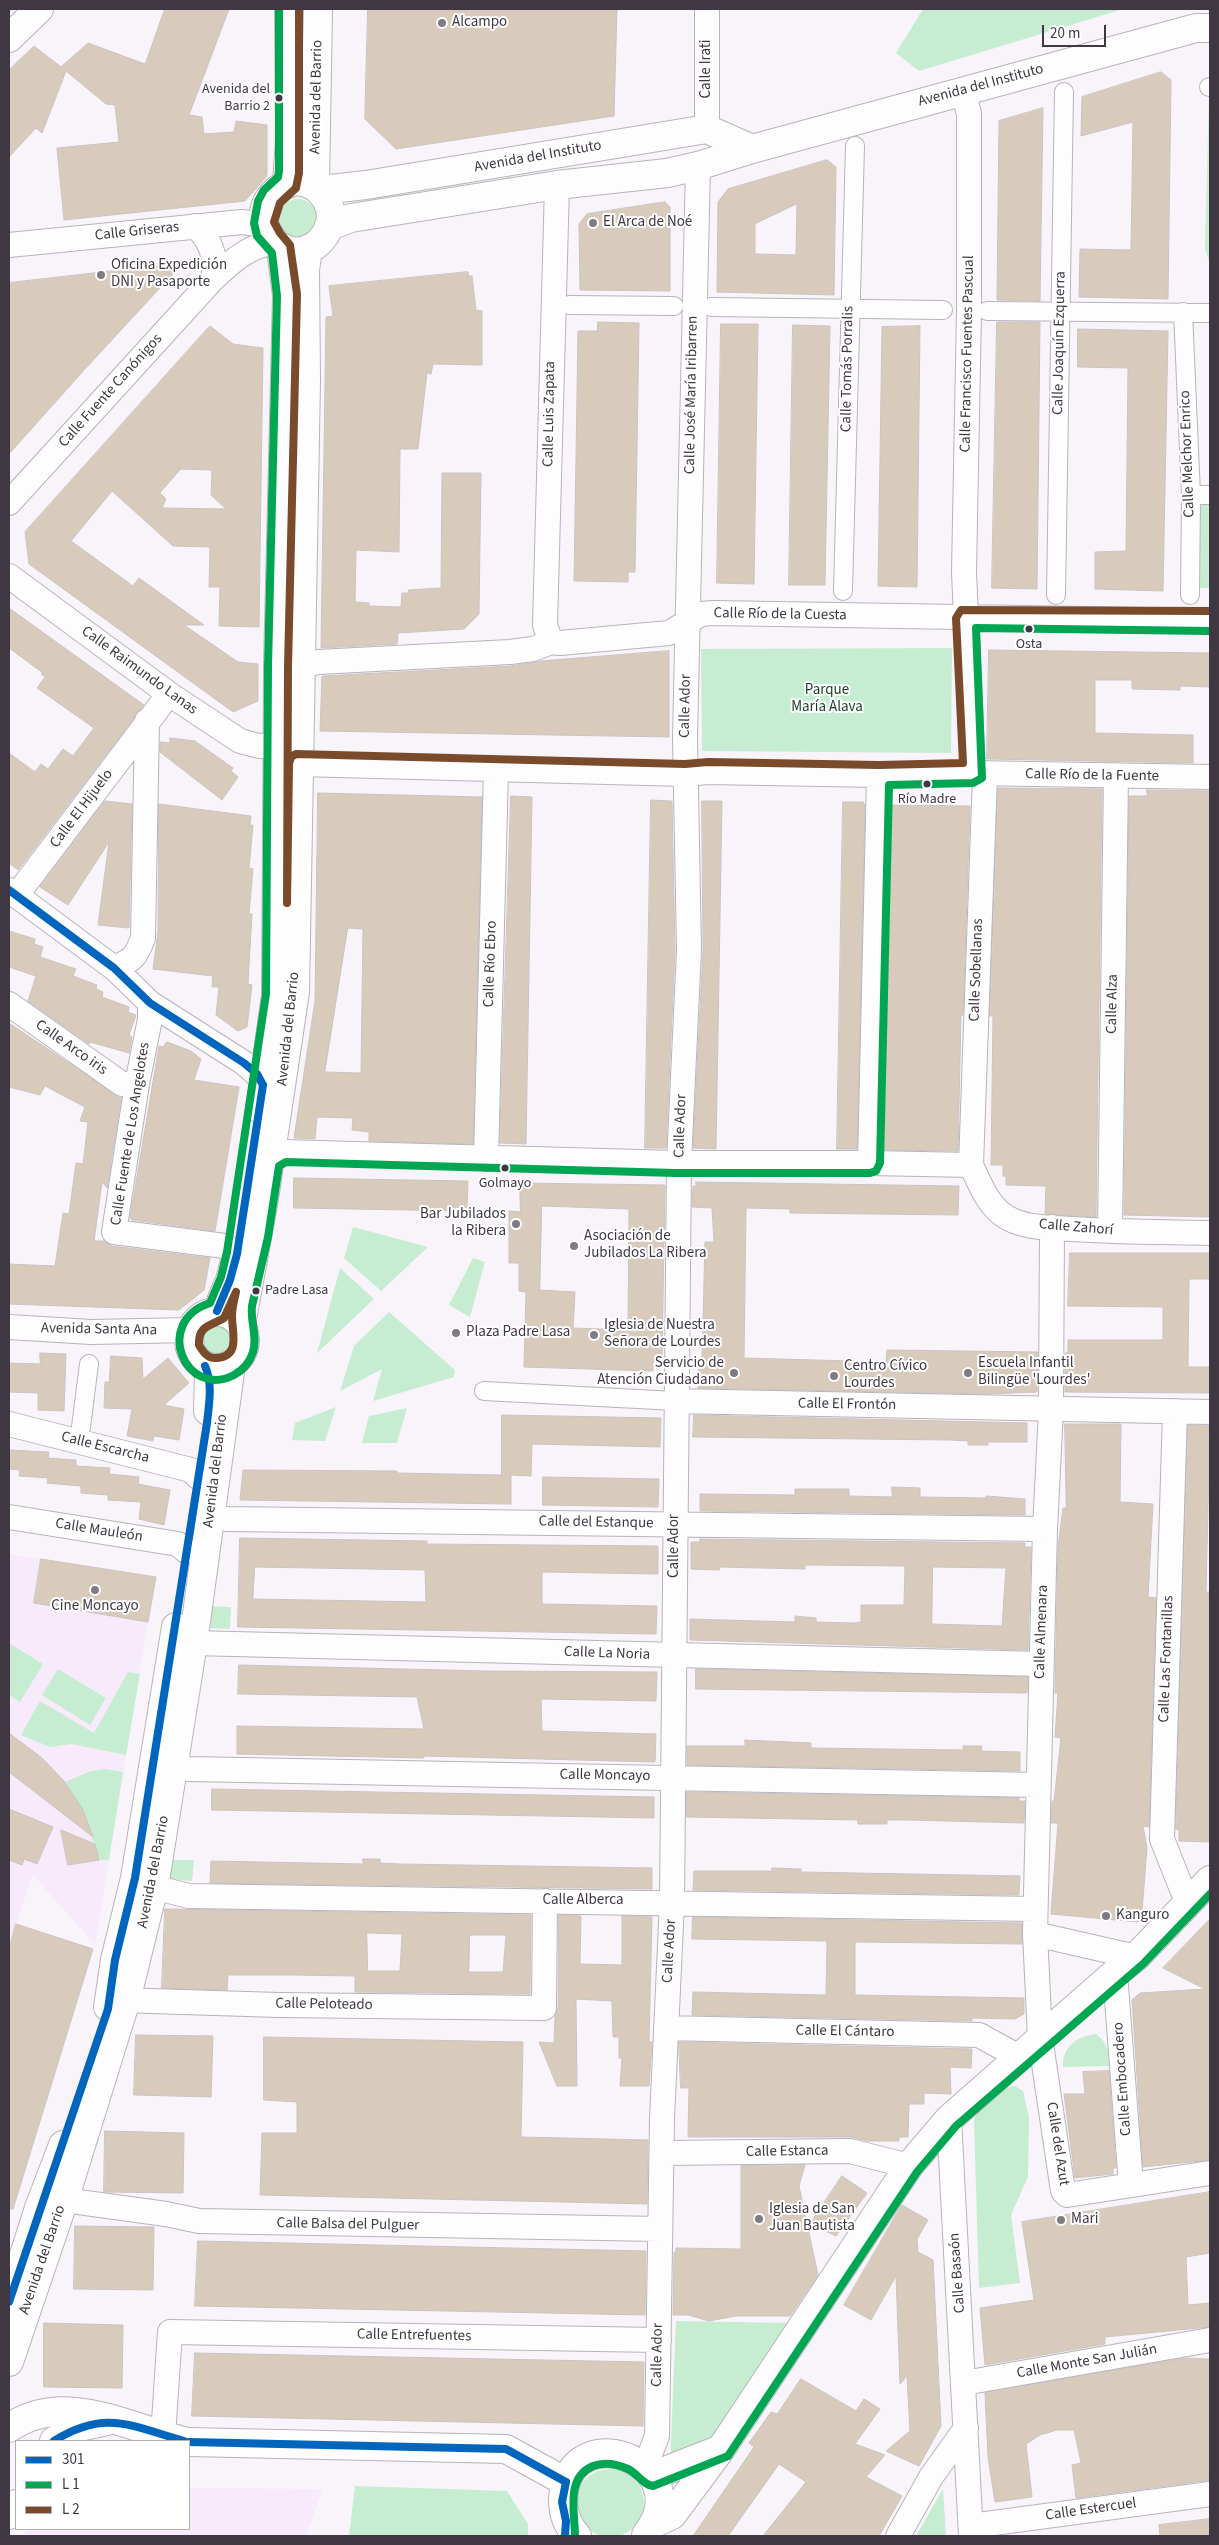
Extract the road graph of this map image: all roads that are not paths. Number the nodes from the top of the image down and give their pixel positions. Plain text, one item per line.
1 (11, 9) edge
2 (39, 9) edge
3 (289, 9) edge
4 (318, 9) edge
5 (707, 9) edge
6 (9, 12) edge
7 (1210, 28) edge
8 (9, 38) edge
9 (964, 90) junction
10 (1064, 92) dead end
11 (708, 129) junction
12 (855, 146) dead end
13 (752, 149) junction
14 (698, 166) junction
15 (287, 183) junction
16 (557, 185) junction
17 (318, 188) junction
18 (195, 226) junction
19 (329, 226) junction
20 (273, 239) junction
21 (9, 245) edge
22 (308, 249) junction
23 (213, 279) junction
24 (569, 305) dead end
25 (674, 306) dead end
26 (711, 307) dead end
27 (849, 309) junction
28 (943, 310) dead end
29 (987, 311) dead end
30 (1061, 312) junction
31 (1183, 312) junction
32 (1210, 313) edge
33 (1191, 494) junction
34 (1210, 495) edge
35 (9, 503) edge
36 (9, 576) edge
37 (843, 591) dead end
38 (1056, 595) dead end
39 (1190, 595) dead end
40 (966, 618) junction
41 (1210, 622) edge
42 (687, 623) junction
43 (551, 642) junction
44 (300, 669) junction
45 (169, 694) junction
46 (147, 721) junction
47 (291, 762) junction
48 (496, 769) junction
49 (685, 774) junction
50 (979, 774) junction
51 (879, 775) junction
52 (1116, 776) junction
53 (1210, 778) edge
54 (13, 893) edge
55 (114, 968) junction
56 (150, 1003) junction
57 (9, 1004) edge
58 (137, 1084) junction
59 (263, 1085) junction
60 (486, 1159) junction
61 (270, 1160) junction
62 (679, 1163) junction
63 (870, 1163) junction
64 (971, 1165) junction
65 (1052, 1228) junction
66 (1110, 1231) junction
67 (1210, 1233) edge
68 (237, 1254) junction
69 (217, 1311) junction
70 (241, 1325) junction
71 (9, 1327) edge
72 (190, 1330) junction
73 (88, 1364) dead end
74 (218, 1366) junction
75 (484, 1391) dead end
76 (676, 1401) junction
77 (1050, 1409) junction
78 (1175, 1411) junction
79 (1210, 1412) edge
80 (9, 1424) edge
81 (80, 1427) dead end
82 (198, 1477) junction
83 (212, 1509) junction
84 (9, 1517) edge
85 (675, 1524) junction
86 (1045, 1529) junction
87 (186, 1551) junction
88 (184, 1639) junction
89 (674, 1656) junction
90 (1041, 1664) junction
91 (173, 1764) junction
92 (673, 1777) junction
93 (1038, 1785) junction
94 (1210, 1880) edge
95 (145, 1882) junction
96 (545, 1901) junction
97 (672, 1902) junction
98 (1187, 1902) junction
99 (1035, 1909) junction
100 (1035, 1934) junction
101 (1125, 1965) junction
102 (117, 2004) junction
103 (666, 2028) junction
104 (1040, 2037) junction
105 (1019, 2057) junction
106 (949, 2119) junction
107 (663, 2153) junction
108 (909, 2166) junction
109 (1210, 2173) edge
110 (1130, 2185) junction
111 (58, 2189) junction
112 (660, 2229) junction
113 (9, 2302) edge
114 (659, 2340) junction
115 (1210, 2340) edge
116 (9, 2362) edge
117 (964, 2383) junction
118 (111, 2420) junction
119 (9, 2428) edge
120 (966, 2428) junction
121 (56, 2440) edge
122 (179, 2440) edge
123 (190, 2440) edge
124 (722, 2449) junction
125 (649, 2471) junction
126 (566, 2482) junction
127 (1210, 2494) edge
128 (650, 2530) edge
129 (569, 2531) edge
130 (971, 2531) edge
131 (898, 2536) edge

1 - 6 street
2 - 8 street
3 - 15 street, Avenida del Barrio
4 - 17 street, Avenida del Barrio
5 - 11 street, Calle Irati
7 - 9 street, Avenida del Instituto
9 - 13 street, Avenida del Instituto
9 - 40 street, Calle Francisco Fuentes Pascual
10 - 30 street, Calle Joaquín Ezquerra
11 - 13 street
11 - 17 street, Avenida del Instituto
12 - 27 street, Calle Tomás Porralis
13 - 14 street, Avenida del Instituto
14 - 16 street, Avenida del Instituto
14 - 42 street, Calle José María Iribarren
15 - 17 street
15 - 20 street
16 - 19 street, Avenida del Instituto
16 - 43 street, Calle Luis Zapata
17 - 19 street
18 - 20 street, Calle Griseras
18 - 21 street, Calle Griseras
18 - 23 street
19 - 22 street
20 - 22 street
20 - 23 street, Calle Fuente Canónigos
20 - 47 street, Avenida del Barrio
22 - 44 street, Avenida del Barrio
23 - 35 street, Calle Fuente Canónigos
24 - 25 street
26 - 27 street
27 - 28 street
27 - 37 street, Calle Tomás Porralis
29 - 30 street
30 - 31 street
30 - 38 street, Calle Joaquín Ezquerra
31 - 32 street
31 - 33 street, Calle Melchor Enrico
33 - 34 street
33 - 39 street, Calle Melchor Enrico
36 - 45 street, Calle Raimundo Lanas
40 - 41 street, Calle Río de la Cuesta
40 - 42 street, Calle Río de la Cuesta
40 - 50 street, Calle Francisco Fuentes Pascual
42 - 43 street, Calle Río de la Cuesta
42 - 49 street, Calle Ador
43 - 44 street, Calle Río de la Cuesta
44 - 47 street, Avenida del Barrio
45 - 46 street, Calle El Hijuelo
45 - 47 street, Calle Raimundo Lanas
46 - 54 street, Calle El Hijuelo
46 - 55 street
47 - 48 street, Calle Raimundo Lanas
47 - 59 street, Avenida del Barrio
47 - 61 street, Avenida del Barrio
48 - 49 street, Calle Raimundo Lanas
48 - 60 street, Calle Río Ebro
49 - 51 street, Calle Río de la Fuente
49 - 62 street, Calle Ador
50 - 51 street, Calle Río de la Fuente
50 - 52 street, Calle Río de la Fuente
50 - 64 street, Calle Sobellanas
51 - 63 street
52 - 53 street, Calle Río de la Fuente
52 - 66 street, Calle Alza
54 - 55 street
55 - 56 street
56 - 58 street, Calle Fuente de Los Angelotes
56 - 59 street
57 - 58 street, Calle Arco iris
58 - 68 street, Calle Fuente de Los Angelotes
59 - 68 street, Avenida del Barrio
60 - 61 street
60 - 62 street
61 - 70 street, Avenida del Barrio
62 - 63 street
62 - 76 street, Calle Ador
63 - 64 street
64 - 65 street, Calle Zahorí
65 - 66 street, Calle Zahorí
65 - 77 street, Calle Almenara
66 - 67 street, Calle Zahorí
68 - 69 street, Avenida del Barrio
69 - 70 street
69 - 72 street
70 - 74 street
71 - 72 street, Avenida Santa Ana
72 - 74 street
73 - 81 street
74 - 82 street, Avenida del Barrio
74 - 83 street, Avenida del Barrio
75 - 76 street, Calle El Frontón
76 - 77 street, Calle El Frontón
76 - 85 street, Calle Ador
77 - 78 street, Calle El Frontón
77 - 86 street, Calle Almenara
78 - 79 street, Calle El Frontón
78 - 98 street, Calle Las Fontanillas
80 - 82 street, Calle Escarcha
82 - 87 street, Avenida del Barrio
83 - 85 street, Calle del Estanque
83 - 88 street, Avenida del Barrio
84 - 87 street, Calle Mauleón
85 - 86 street, Calle del Estanque
85 - 89 street, Calle Ador
86 - 90 street, Calle Almenara
87 - 88 street, Avenida del Barrio
88 - 89 street, Calle La Noria
88 - 91 street, Avenida del Barrio
88 - 95 street, Avenida del Barrio
89 - 90 street, Calle La Noria
89 - 92 street, Calle Ador
90 - 93 street, Calle Almenara
91 - 92 street, Calle Moncayo
91 - 95 street, Avenida del Barrio
92 - 93 street, Calle Moncayo
92 - 97 street, Calle Ador
93 - 99 street, Calle Almenara
94 - 98 street
95 - 96 street, Calle Alberca
95 - 102 street, Avenida del Barrio
96 - 97 street, Calle Alberca
96 - 102 street, Calle Peloteado
97 - 99 street, Calle Alberca
97 - 103 street, Calle Ador
98 - 101 street
99 - 100 street, Calle Almenara
100 - 101 street
100 - 104 street, Calle Almenara
101 - 104 street
101 - 110 street, Calle Embocadero
102 - 111 street, Avenida del Barrio
103 - 105 street, Calle El Cántaro
103 - 107 street, Calle Ador
104 - 105 street
104 - 110 street, Calle del Azut
105 - 106 street
106 - 108 street
106 - 117 street, Calle Basaón
107 - 108 street, Calle Estanca
107 - 112 street, Calle Ador
108 - 124 street
109 - 110 street, Calle del Azut
111 - 112 street, Calle Balsa del Pulguer
111 - 113 street, Avenida del Barrio
111 - 116 street, Avenida del Barrio
112 - 114 street, Calle Ador
114 - 122 street, Calle Entrefuentes
114 - 125 street, Calle Ador
115 - 117 street, Calle Monte San Julián
117 - 120 street, Calle Basaón
118 - 119 street
118 - 121 street
118 - 122 street
120 - 130 street, Calle Basaón
120 - 131 street
123 - 126 street
124 - 125 street
124 - 128 street
125 - 126 street
125 - 128 street
126 - 129 street
127 - 130 street, Calle Estercuel

